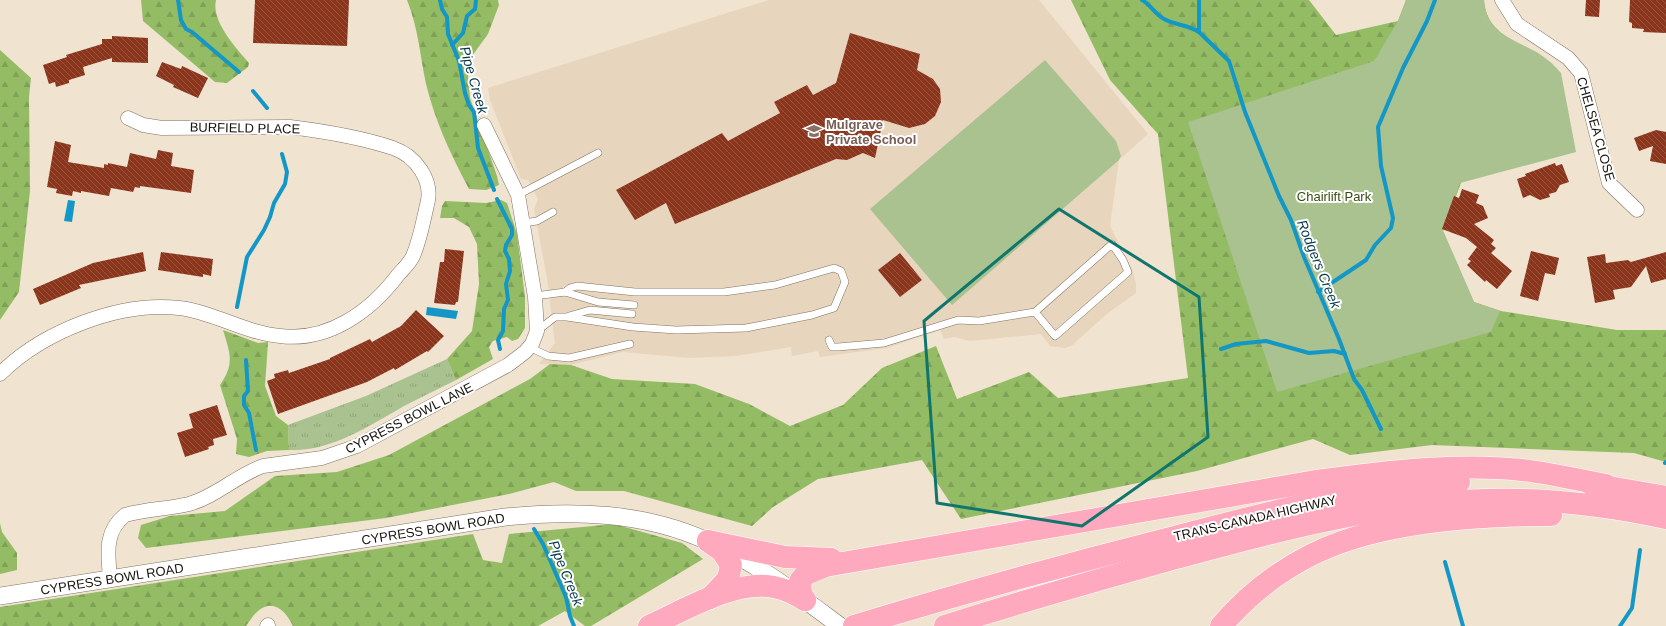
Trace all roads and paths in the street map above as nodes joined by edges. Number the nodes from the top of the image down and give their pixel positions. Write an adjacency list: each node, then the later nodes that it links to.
1 (1502, 0): 6 (street, CHELSEA CLOSE)
2 (128, 118): 19 (street, BURFIELD PLACE)
3 (484, 125): 5 (street, CYPRESS BOWL LANE)
4 (598, 153): 5 (lane)
5 (518, 195): 8 (street, CYPRESS BOWL LANE)
6 (1637, 210)
7 (553, 212): 8 (lane)
8 (523, 223): 10 (street, CYPRESS BOWL LANE)
9 (565, 292): 10 (lane); 11 (lane); 14 (lane)
10 (535, 296): 15 (street, CYPRESS BOWL LANE)
11 (634, 305)
12 (1035, 312): 12 (lane); 16 (lane)
13 (632, 314): 14 (lane)
14 (567, 317): 15 (lane)
15 (537, 331): 18 (street, CYPRESS BOWL LANE)
16 (829, 340)
17 (630, 344): 18 (lane)
18 (529, 347): 26 (street, CYPRESS BOWL LANE)
19 (0, 374)
20 (1606, 486): 21 (highway, TRANS-CANADA HIGHWAY); 25 (highway); 32 (highway, TRANS-CANADA HIGHWAY)
21 (1666, 497)
22 (1666, 518): 33 (highway, TRANS-CANADA HIGHWAY)
23 (1666, 528): 34 (highway)
24 (708, 541): 25 (highway); 26 (street, CYPRESS BOWL ROAD); 28 (street, CYPRESS BOWL ROAD); 29 (highway)
25 (868, 559): 28 (highway)
26 (110, 578): 27 (street, CYPRESS BOWL ROAD)
27 (0, 596)
28 (805, 600): 29 (highway); 31 (street, CYPRESS BOWL ROAD)
29 (706, 601): 30 (highway)
30 (649, 626)
31 (840, 626)
32 (854, 626)
33 (945, 626)
34 (1221, 626)

